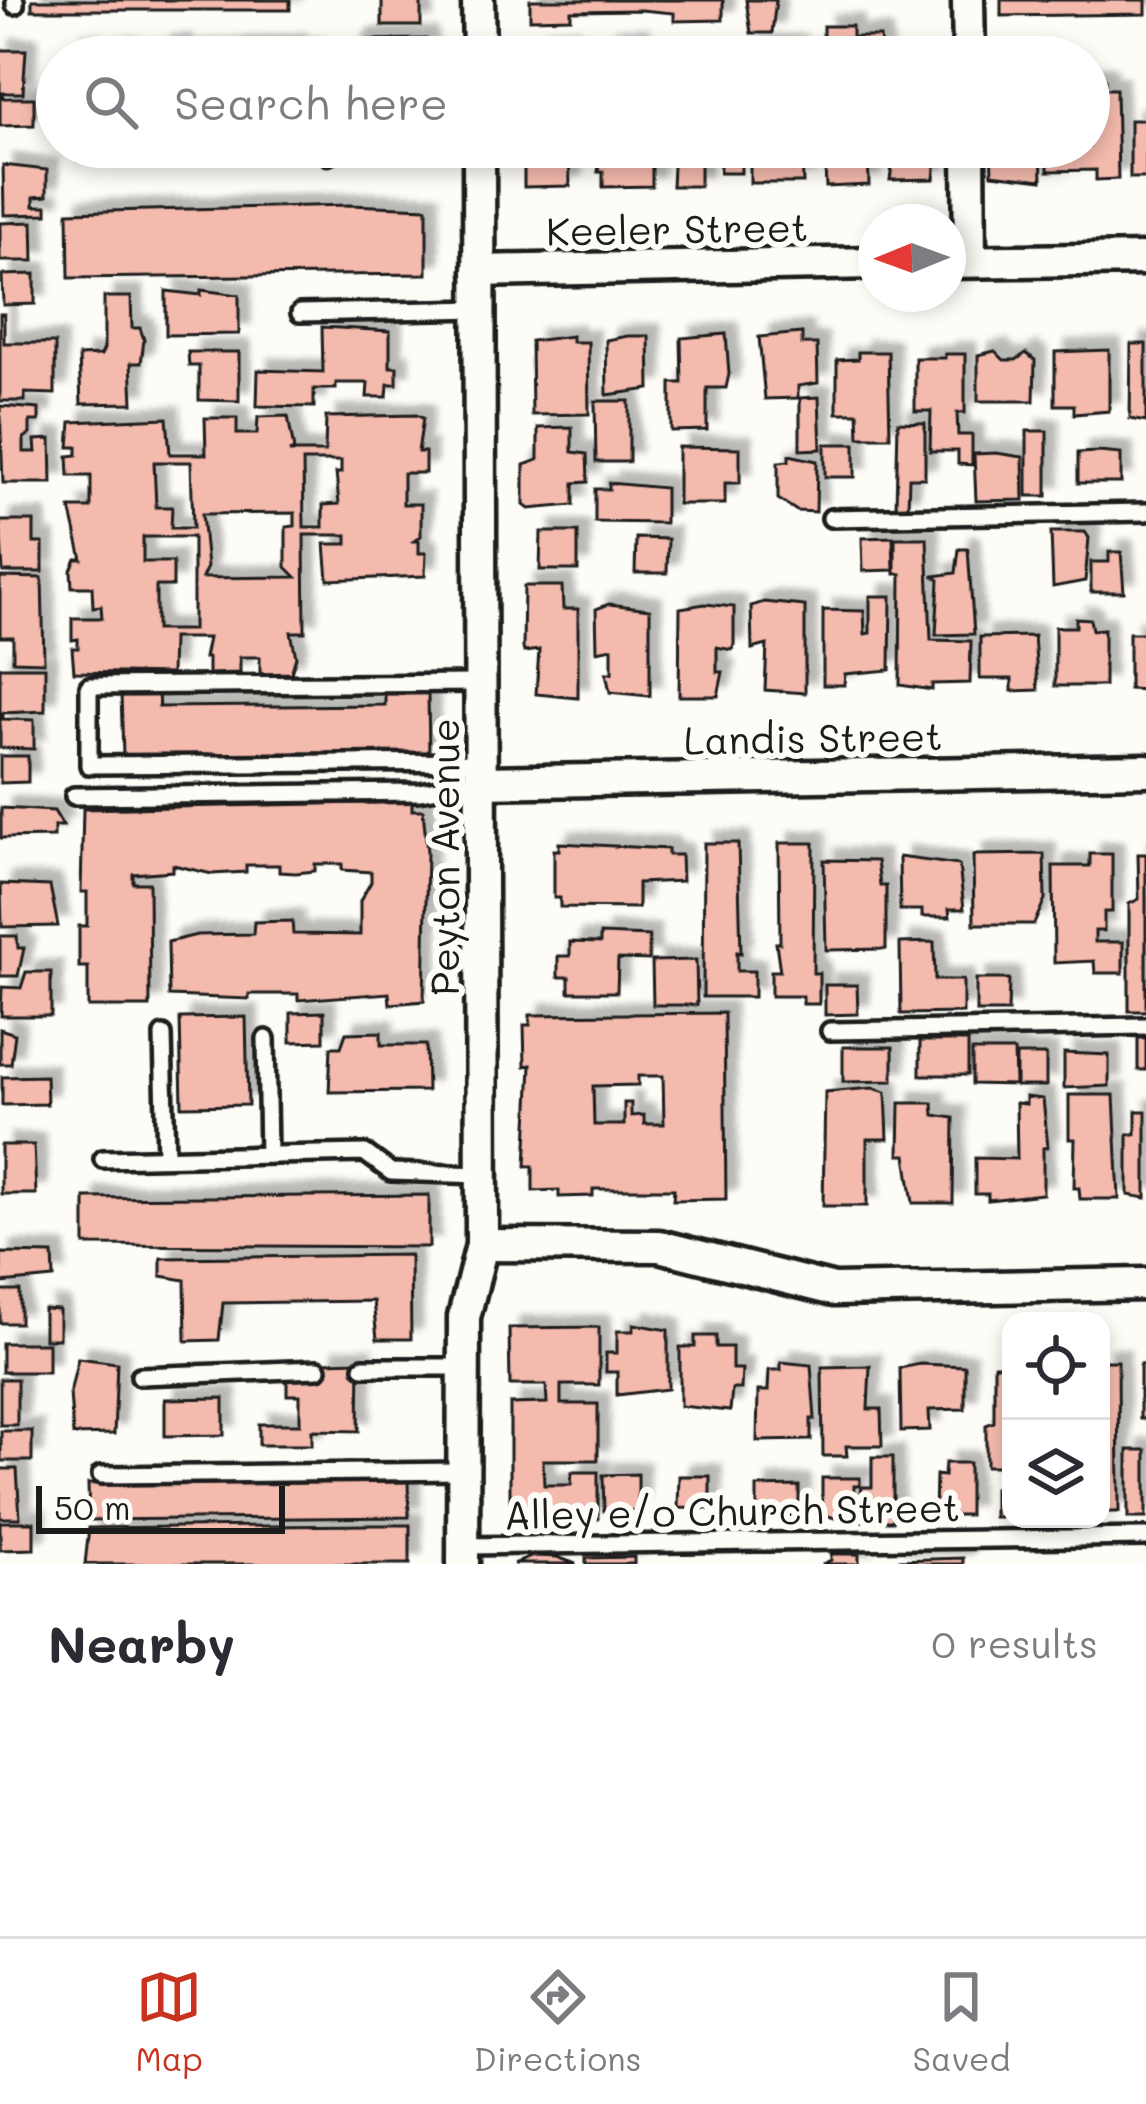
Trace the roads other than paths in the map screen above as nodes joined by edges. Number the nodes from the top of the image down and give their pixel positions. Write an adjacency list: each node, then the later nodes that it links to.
1 (478, 0): 3 (street)
2 (968, 0): 4 (street)
3 (478, 36)
4 (969, 36)
5 (479, 168): 11 (street, Peyton Avenue)
6 (967, 168): 7 (street)
7 (964, 204)
8 (1146, 259): 9 (street)
9 (966, 262)
10 (858, 263): 11 (street, Keeler Street)
11 (479, 271): 12 (street, Peyton Avenue)
12 (480, 309): 13 (lane); 16 (street, Peyton Avenue)
13 (300, 313)
14 (1146, 512): 15 (lane)
15 (831, 518)
16 (482, 683): 18 (street, Peyton Avenue); 18 (lane)
17 (1146, 770): 18 (street, Landis Street)
18 (482, 772): 19 (lane); 27 (street, Peyton Avenue)
19 (74, 796)
20 (1146, 1026): 21 (lane)
21 (830, 1031)
22 (163, 1035): 25 (lane)
23 (266, 1039): 24 (lane)
24 (268, 1155): 25 (lane); 27 (lane)
25 (166, 1157): 26 (lane)
26 (103, 1159)
27 (482, 1175): 28 (street, Peyton Avenue)
28 (482, 1245): 29 (street); 30 (street, Peyton Avenue)
29 (1146, 1284)
30 (464, 1366): 31 (lane); 34 (street, Peyton Avenue)
31 (363, 1367)
32 (319, 1369): 33 (lane)
33 (140, 1376)
34 (463, 1471): 35 (lane); 37 (street, Peyton Avenue)
35 (100, 1474)
36 (1146, 1537): 37 (lane, Alley e/o Church Street)
37 (463, 1555)

